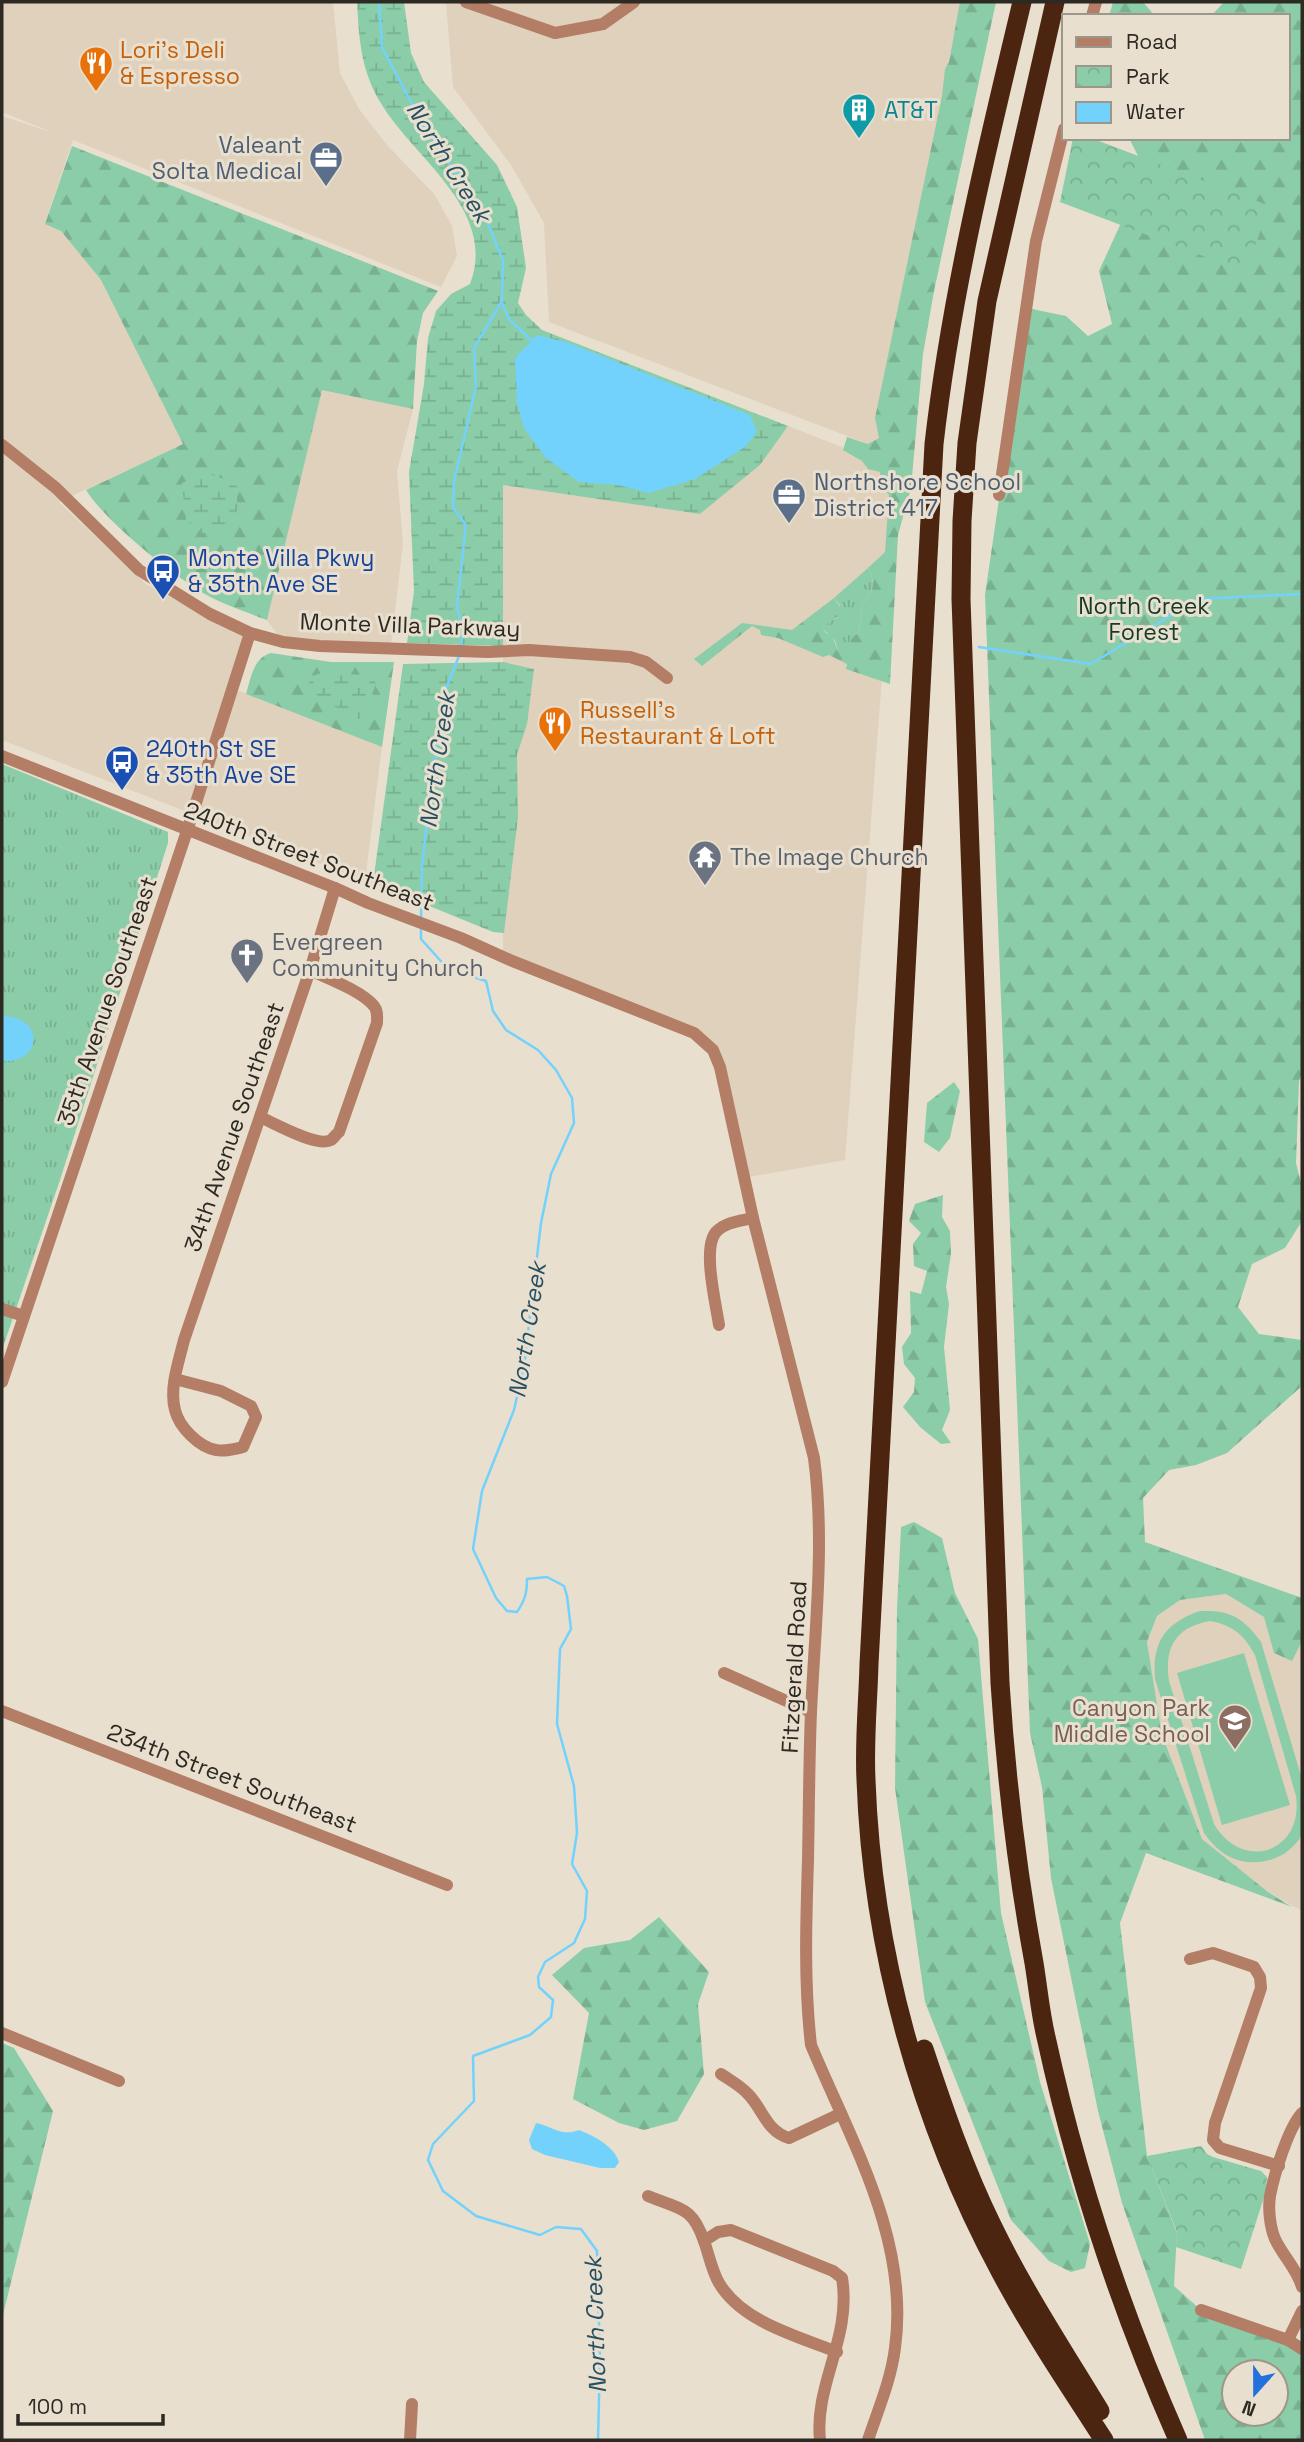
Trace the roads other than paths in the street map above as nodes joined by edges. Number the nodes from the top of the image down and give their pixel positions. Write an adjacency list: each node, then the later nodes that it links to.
1 (466, 2): 2 (street)
2 (634, 2)
3 (1012, 2): 9 (highway)
4 (1022, 2): 9 (highway)
5 (1032, 2): 16 (highway)
6 (1048, 2): 33 (highway)
7 (1055, 2): 33 (highway)
8 (1062, 137): 11 (street)
9 (977, 200): 16 (highway)
10 (2, 445): 12 (street, Monte Villa Parkway)
11 (999, 495)
12 (250, 634): 13 (street, Monte Villa Parkway); 15 (street, 35th Avenue Southeast)
13 (667, 678)
14 (2, 756): 15 (street, 240th Street Southeast)
15 (187, 831): 17 (street, 240th Street Southeast); 23 (street, 35th Avenue Southeast)
16 (919, 858): 27 (highway)
17 (335, 888): 18 (street, 34th Avenue Southeast); 19 (street, 240th Street Southeast)
18 (310, 970): 20 (street, 34th Avenue Southeast); 20 (street)
19 (713, 1050): 21 (street, Fitzgerald Road)
20 (260, 1117): 25 (street, 34th Avenue Southeast)
21 (752, 1218): 24 (street); 30 (street, Fitzgerald Road)
22 (2, 1309): 23 (street)
23 (24, 1316): 26 (street, 35th Avenue Southeast)
24 (719, 1325)
25 (175, 1379): 25 (street, 34th Avenue Southeast)
26 (2, 1382)
27 (874, 1671): 52 (highway); 53 (highway)
28 (724, 1673): 30 (street)
29 (2, 1711): 31 (street, 234th Street Southeast)
30 (811, 1712): 38 (street, Fitzgerald Road)
31 (447, 1885)
32 (1189, 1959): 39 (street)
33 (1034, 1965): 54 (highway)
34 (2, 2033): 36 (street)
35 (721, 2074): 38 (street)
36 (118, 2081)
37 (1302, 2113): 39 (street)
38 (840, 2114): 51 (street, Fitzgerald Road)
39 (1279, 2166): 42 (street)
40 (649, 2196): 41 (street)
41 (704, 2241): 47 (street); 47 (street)
42 (1302, 2287)
43 (1201, 2310): 45 (street)
44 (1302, 2311): 45 (street)
45 (1288, 2340): 46 (street)
46 (1302, 2349)
47 (837, 2352): 50 (street)
48 (412, 2404): 49 (street)
49 (410, 2440)
50 (820, 2440)
51 (868, 2440)
52 (1104, 2440)
53 (1117, 2440)
54 (1178, 2440)

